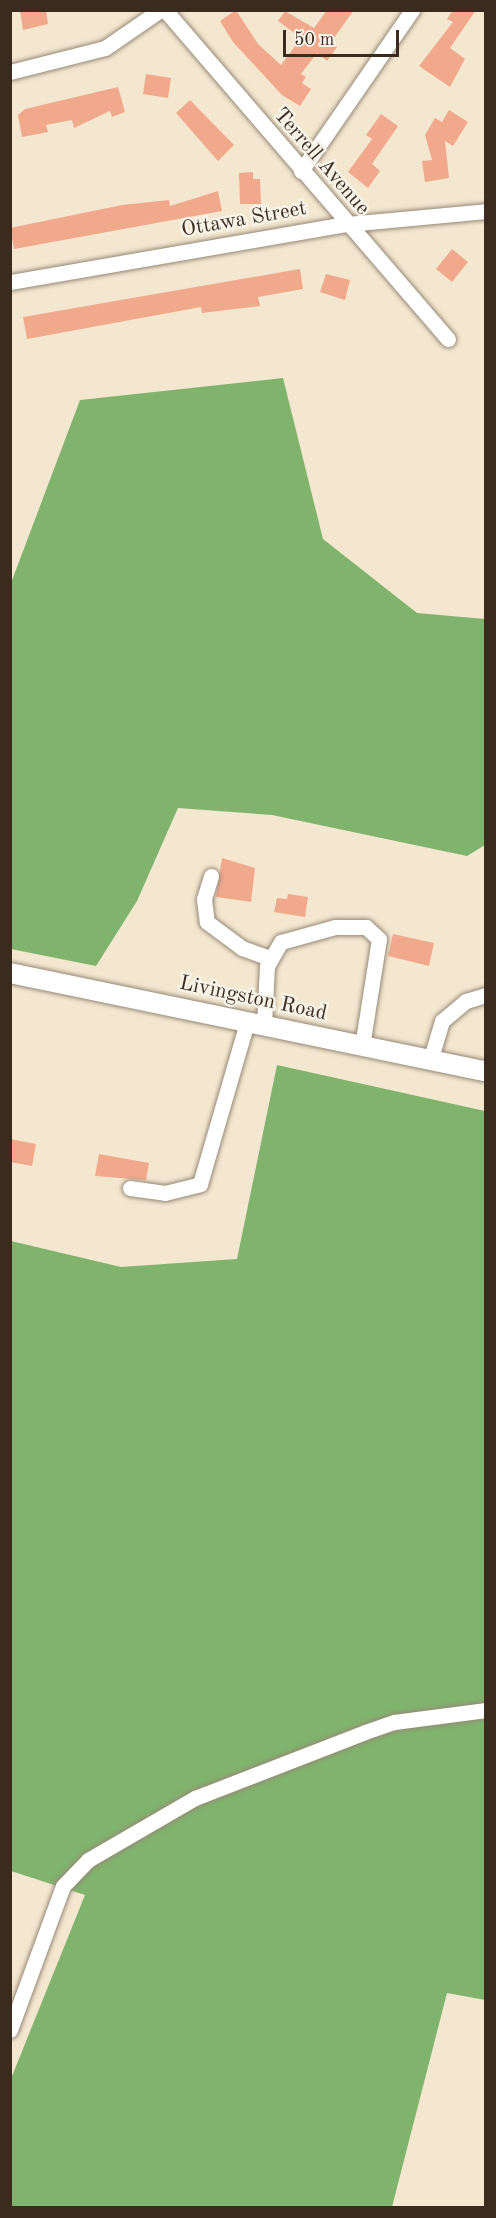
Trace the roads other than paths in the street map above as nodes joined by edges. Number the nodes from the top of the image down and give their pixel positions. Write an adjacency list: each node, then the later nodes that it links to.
1 (160, 10): 4 (street)
2 (165, 10): 5 (street, Terrell Avenue)
3 (412, 10): 5 (street)
4 (10, 72)
5 (301, 171): 7 (street, Terrell Avenue)
6 (486, 211): 7 (street, Ottawa Street)
7 (347, 224): 8 (street, Ottawa Street); 9 (street, Terrell Avenue)
8 (10, 282)
9 (448, 339)
10 (211, 876): 11 (street)
11 (269, 958): 14 (street); 15 (street)
12 (10, 974): 14 (main road, Livingston Road)
13 (486, 995): 16 (street)
14 (256, 1024): 15 (main road, Livingston Road); 18 (street)
15 (362, 1046): 16 (main road, Livingston Road)
16 (430, 1061): 17 (main road, Livingston Road)
17 (486, 1072)
18 (130, 1188)
19 (486, 1710): 20 (street)
20 (10, 2030)

